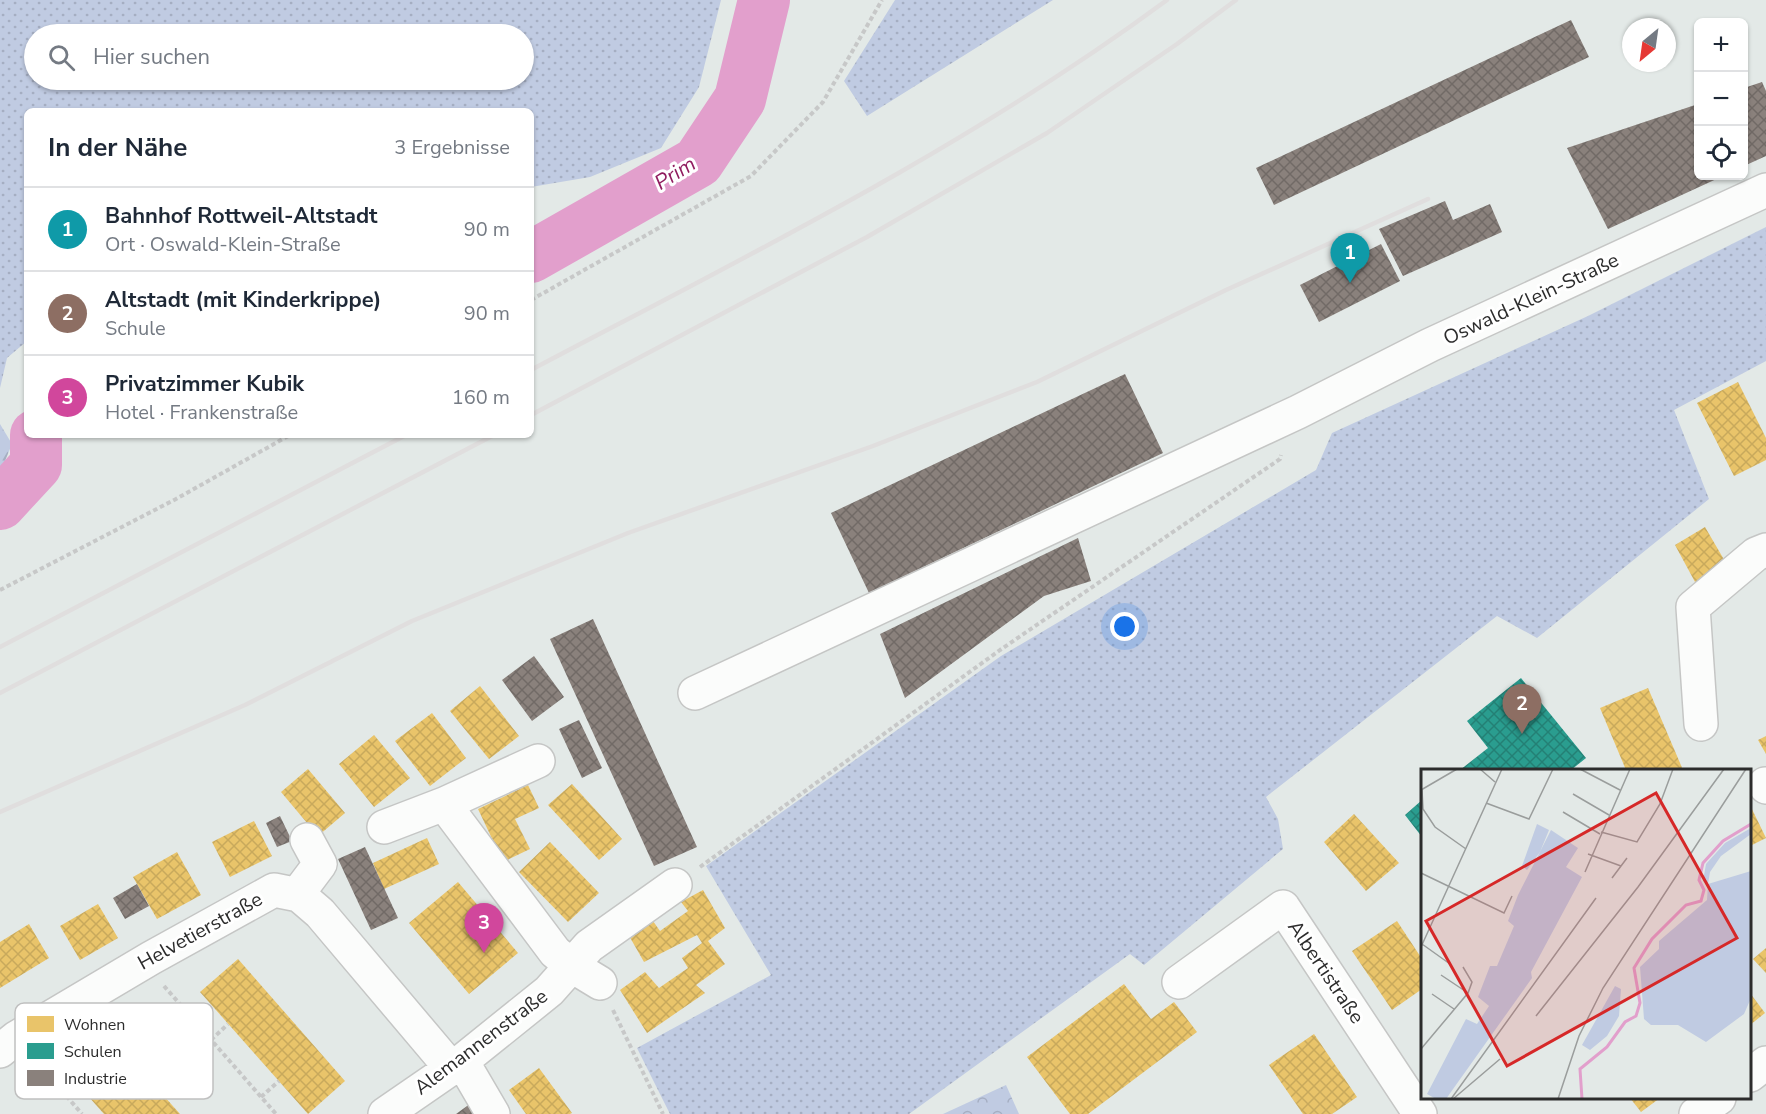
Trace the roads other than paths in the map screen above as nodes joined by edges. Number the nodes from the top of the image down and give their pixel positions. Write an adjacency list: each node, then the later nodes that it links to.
1 (1766, 190): 3 (street, Oswald-Klein-Straße)
2 (1763, 559): 4 (street)
3 (695, 693)
4 (1701, 724)
5 (538, 761): 6 (street)
6 (444, 804): 7 (street); 11 (street)
7 (384, 827)
8 (307, 840): 10 (street)
9 (675, 885): 11 (street, Alemannenstraße)
10 (302, 888)
11 (572, 966): 13 (street); 16 (street, Alemannenstraße)
12 (1179, 982): 21 (street, Albertistraße)
13 (600, 983)
14 (77, 1003): 16 (street, Helvetierstraße)
15 (1766, 1063): 17 (street)
16 (456, 1064): 19 (street, Alemannenstraße); 20 (street, Helvetierstraße)
17 (1751, 1074)
18 (1718, 1099): 22 (street)
19 (385, 1114)
20 (494, 1114)
21 (1420, 1114)
22 (1696, 1114)

